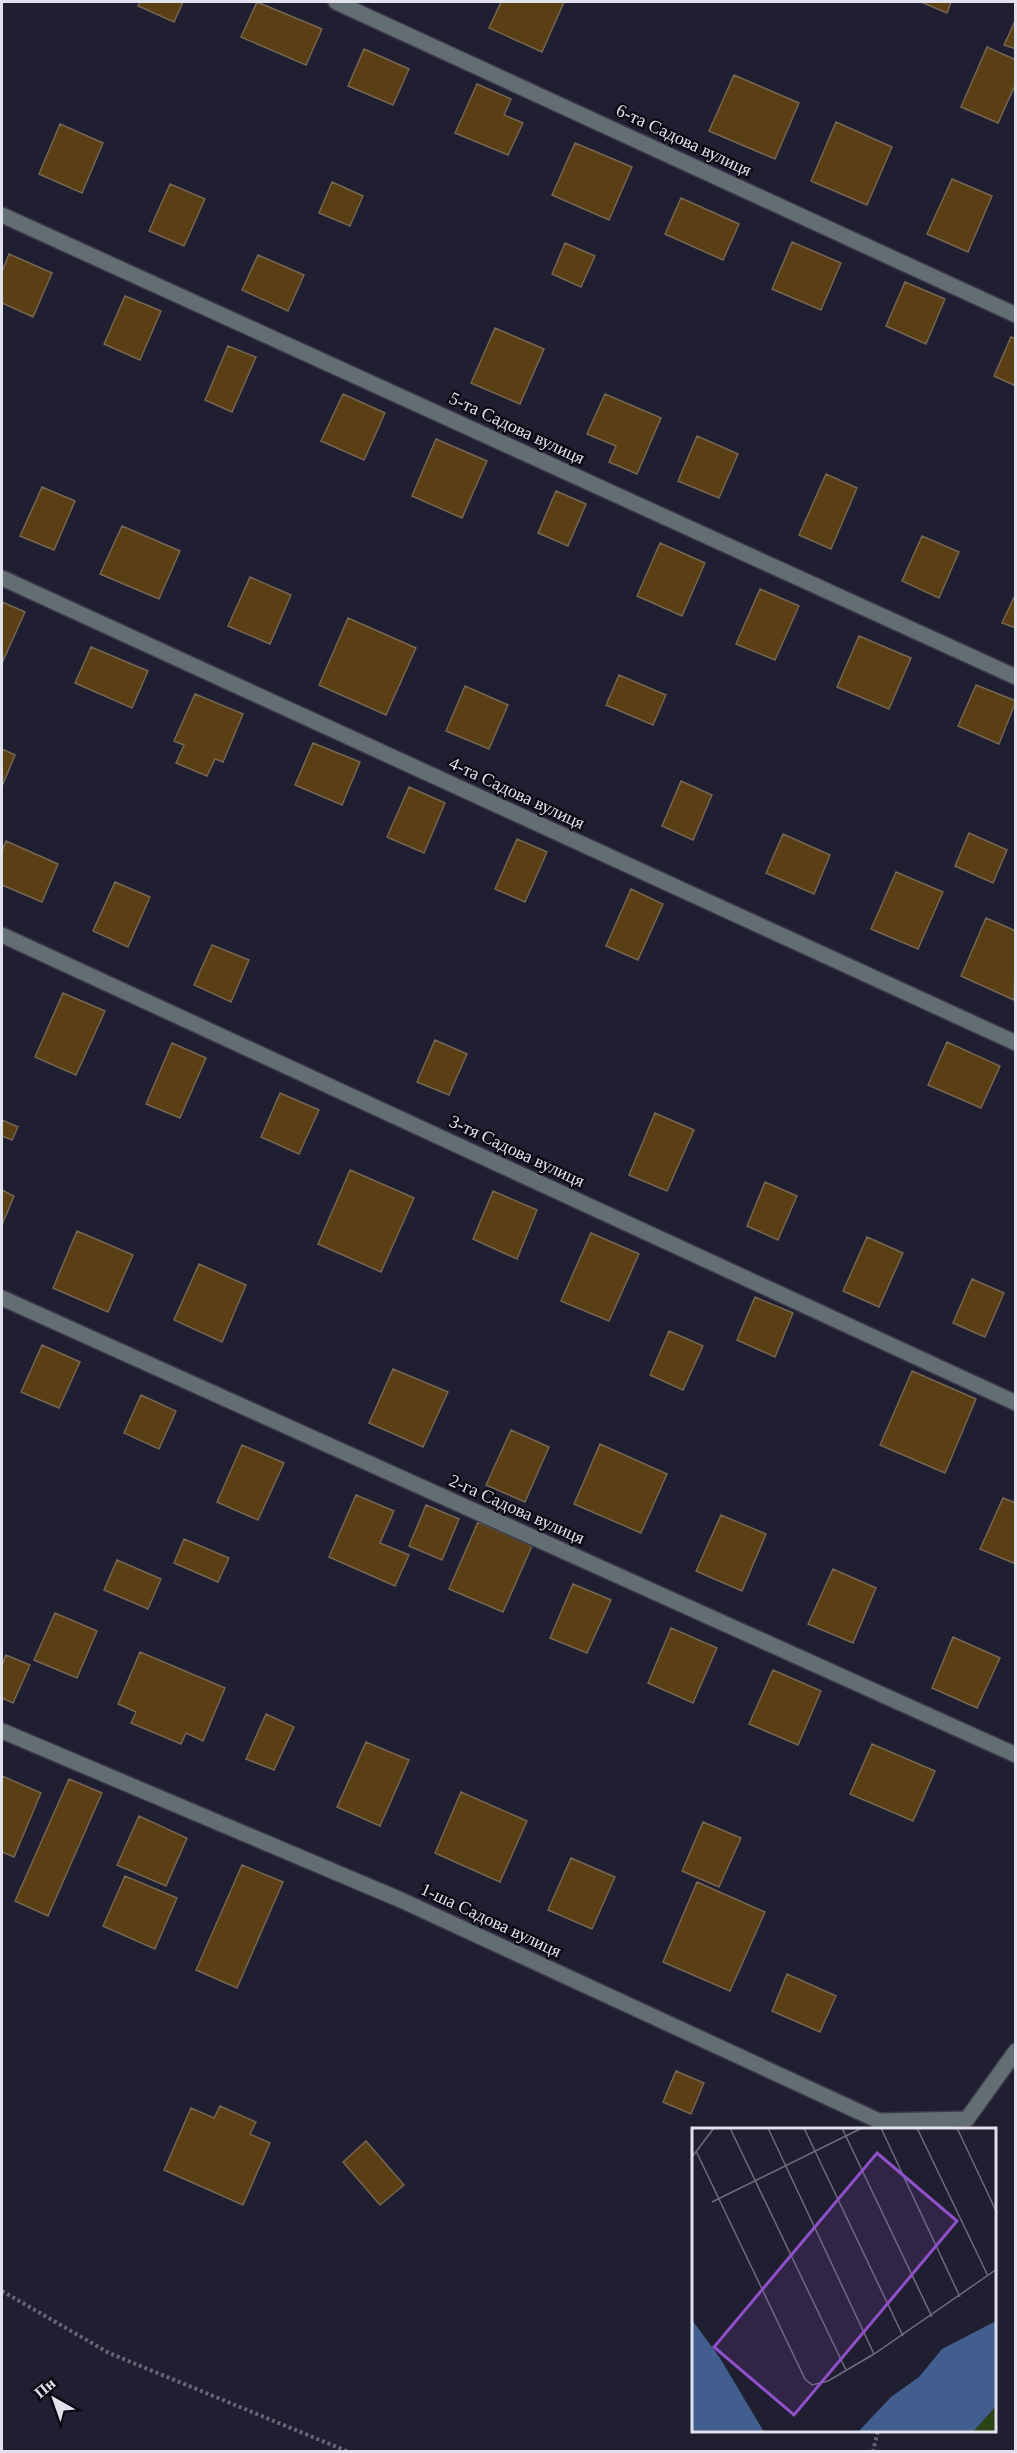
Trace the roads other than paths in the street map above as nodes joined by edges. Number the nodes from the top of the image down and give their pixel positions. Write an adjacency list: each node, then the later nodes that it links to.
1 (336, 2): 3 (street, 6-та Садова вулиця)
2 (2, 215): 5 (street, 5-та Садова вулиця)
3 (1016, 315)
4 (2, 578): 7 (street, 4-та Садова вулиця)
5 (1016, 677)
6 (2, 935): 9 (street, 3-тя Садова вулиця)
7 (1016, 1043)
8 (2, 1298): 11 (street, 2-га Садова вулиця)
9 (1016, 1403)
10 (2, 1731): 12 (street, 1-ша Садова вулиця)
11 (1016, 1755)
12 (1016, 2051)

